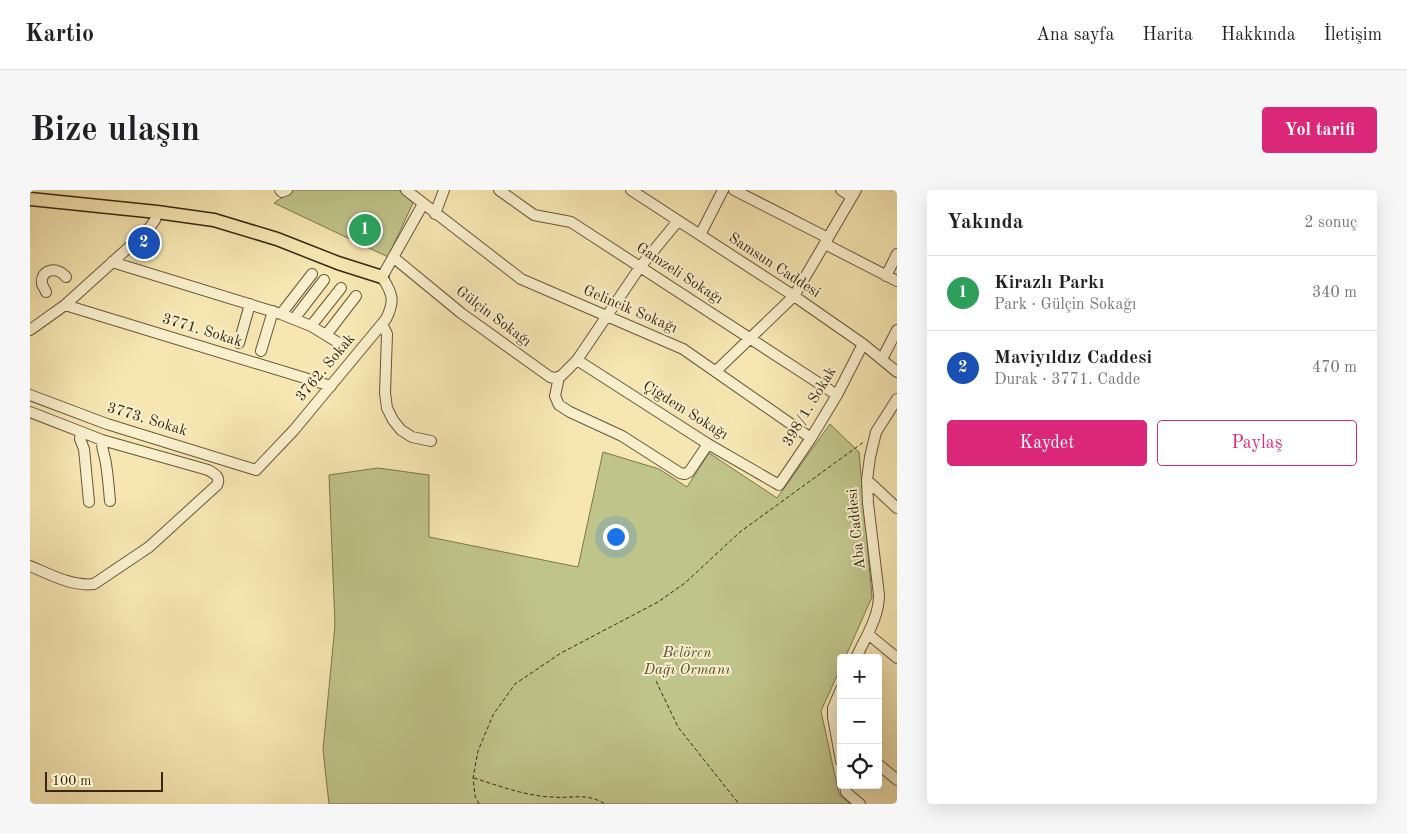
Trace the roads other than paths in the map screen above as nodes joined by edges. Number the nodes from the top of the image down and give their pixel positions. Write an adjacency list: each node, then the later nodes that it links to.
1 (280, 190): 2 (street)
2 (287, 190)
3 (406, 190): 12 (street, Gelincik Sokağı)
4 (444, 190): 14 (street)
5 (499, 190): 21 (street, Gamzeli Sokağı)
6 (631, 190): 15 (street, Samsun Caddesi)
7 (722, 190): 16 (street)
8 (734, 190): 17 (street)
9 (841, 190): 10 (street)
10 (854, 194): 17 (street)
11 (30, 198): 13 (main road)
12 (423, 204): 14 (street, Gelincik Sokağı); 19 (street)
13 (157, 212): 20 (street); 25 (main road)
14 (435, 214): 35 (street, Gelincik Sokağı)
15 (678, 221): 16 (street, Samsun Caddesi); 21 (street)
16 (700, 235): 31 (street, Samsun Caddesi)
17 (827, 241): 23 (street); 31 (street)
18 (897, 254): 23 (street)
19 (393, 257): 25 (street); 51 (street, Gülçin Sokağı)
20 (112, 262): 32 (street); 33 (street)
21 (640, 267): 35 (street); 42 (street, Gamzeli Sokağı)
22 (312, 274): 34 (street)
23 (886, 276): 27 (street)
24 (66, 277): 29 (street)
25 (382, 277): 37 (street, 3762. Sokak)
26 (324, 280): 36 (street)
27 (897, 281)
28 (341, 288): 38 (street)
29 (46, 292)
30 (356, 296): 41 (street)
31 (794, 296): 42 (street); 44 (street, Samsun Caddesi)
32 (250, 304): 34 (street); 43 (street)
33 (65, 305): 39 (street); 52 (street, 3771. Sokak)
34 (277, 312): 36 (street); 46 (street)
35 (607, 317): 48 (street); 49 (street, Gelincik Sokağı)
36 (294, 319): 38 (street)
37 (382, 324): 52 (street, 3762. Sokak); 60 (street)
38 (311, 326): 41 (street)
39 (30, 330)
40 (897, 330): 47 (street)
41 (326, 335): 45 (street)
42 (750, 338): 49 (street); 53 (street, Gamzeli Sokağı)
43 (239, 343)
44 (863, 344): 47 (street, Samsun Caddesi); 53 (street, 398/1. Sokak)
45 (342, 345)
46 (261, 351)
47 (882, 359): 50 (street, Samsun Caddesi)
48 (577, 360): 51 (street); 61 (street, Çiğdem Sokağı)
49 (716, 371): 58 (street, Gelincik Sokağı)
50 (897, 372)
51 (559, 377): 61 (street)
52 (331, 386): 62 (street, 3762. Sokak)
53 (838, 395): 58 (street, 398/1. Sokak)
54 (30, 396): 62 (street, 3773. Sokak)
55 (897, 398): 63 (street, Aba Caddesi)
56 (30, 412): 57 (street)
57 (81, 432): 59 (street); 65 (street)
58 (811, 438): 64 (street, 398/1. Sokak)
59 (102, 440): 66 (street); 68 (street)
60 (431, 441)
61 (708, 444): 64 (street, Çiğdem Sokağı)
62 (256, 470)
63 (867, 480): 67 (street); 69 (street, Aba Caddesi)
64 (779, 485)
65 (89, 502)
66 (110, 502)
67 (897, 508)
68 (30, 566)
69 (868, 634): 70 (street, Aba Caddesi); 71 (street)
70 (858, 654)
71 (897, 658)
72 (837, 698): 73 (street)
73 (837, 725)
74 (882, 767): 75 (street)
75 (897, 780)
76 (846, 789): 77 (street)
77 (860, 804)

